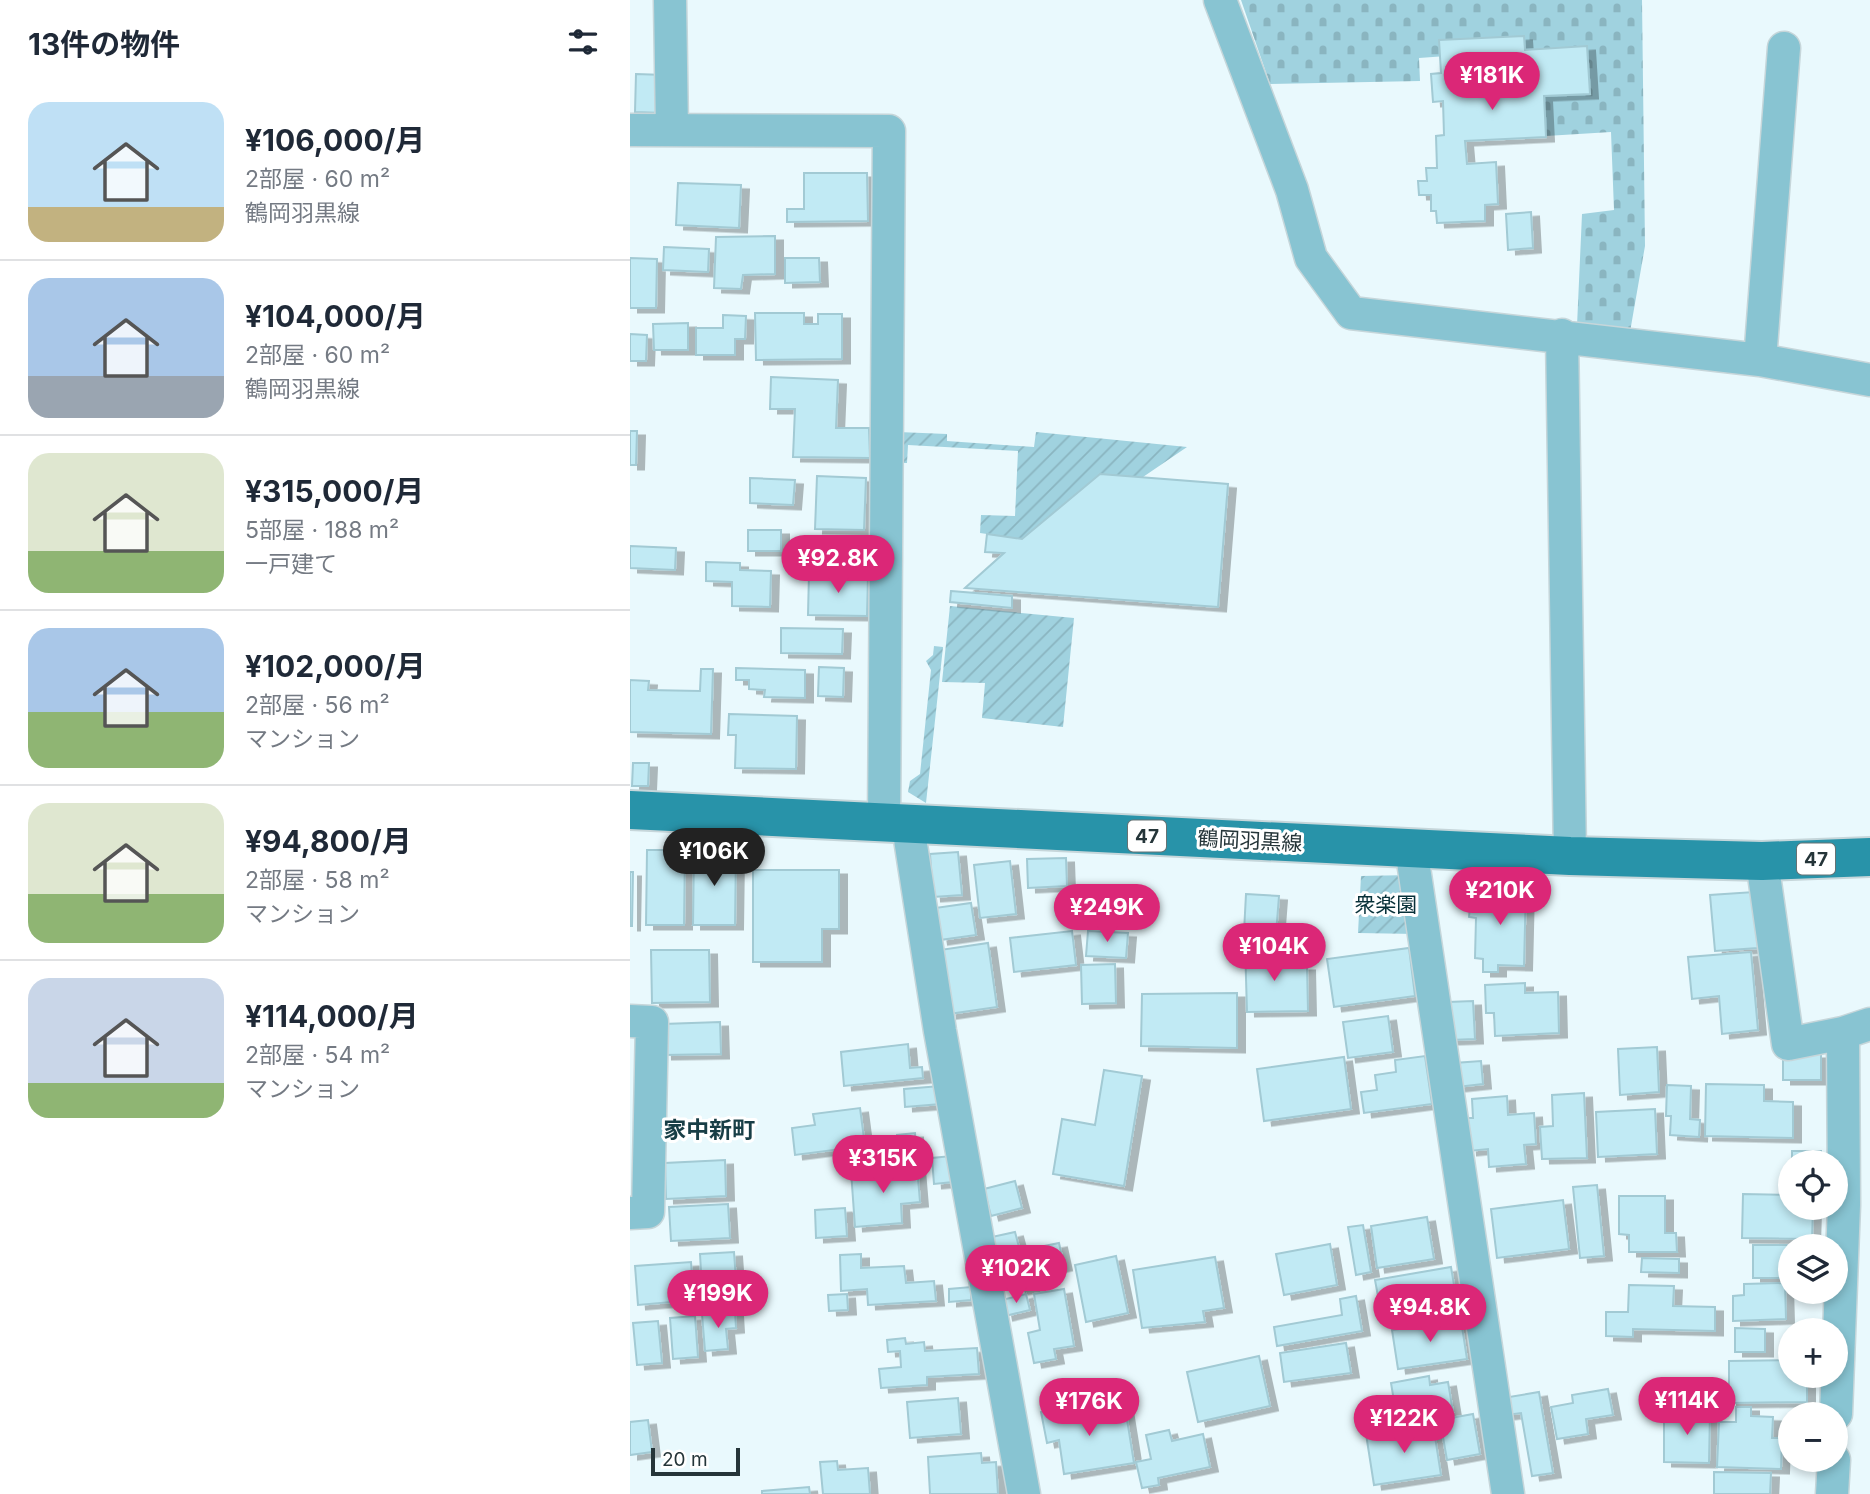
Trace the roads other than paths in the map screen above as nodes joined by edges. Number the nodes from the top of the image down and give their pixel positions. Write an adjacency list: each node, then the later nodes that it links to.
1 (670, 0): 5 (street)
2 (1220, 0): 6 (street)
3 (1784, 48): 7 (street)
4 (630, 130): 5 (street)
5 (672, 130): 10 (street)
6 (1562, 335): 7 (street); 12 (street)
7 (1760, 360): 8 (street)
8 (1870, 380)
9 (630, 810): 10 (main road, 鶴岡羽黒線 / 47)
10 (896, 825): 11 (main road, 鶴岡羽黒線 / 47); 21 (street)
11 (1411, 848): 12 (main road, 鶴岡羽黒線 / 47); 22 (street)
12 (1570, 856): 14 (main road, 鶴岡羽黒線 / 47)
13 (1870, 857): 14 (main road, 鶴岡羽黒線 / 47)
14 (1762, 862): 16 (street)
15 (630, 1021): 17 (street)
16 (1856, 1029): 19 (street)
17 (640, 1118): 18 (street)
18 (630, 1213)
19 (1836, 1402)
20 (1833, 1472): 23 (street)
21 (1024, 1494)
22 (1508, 1494)
23 (1832, 1494)

